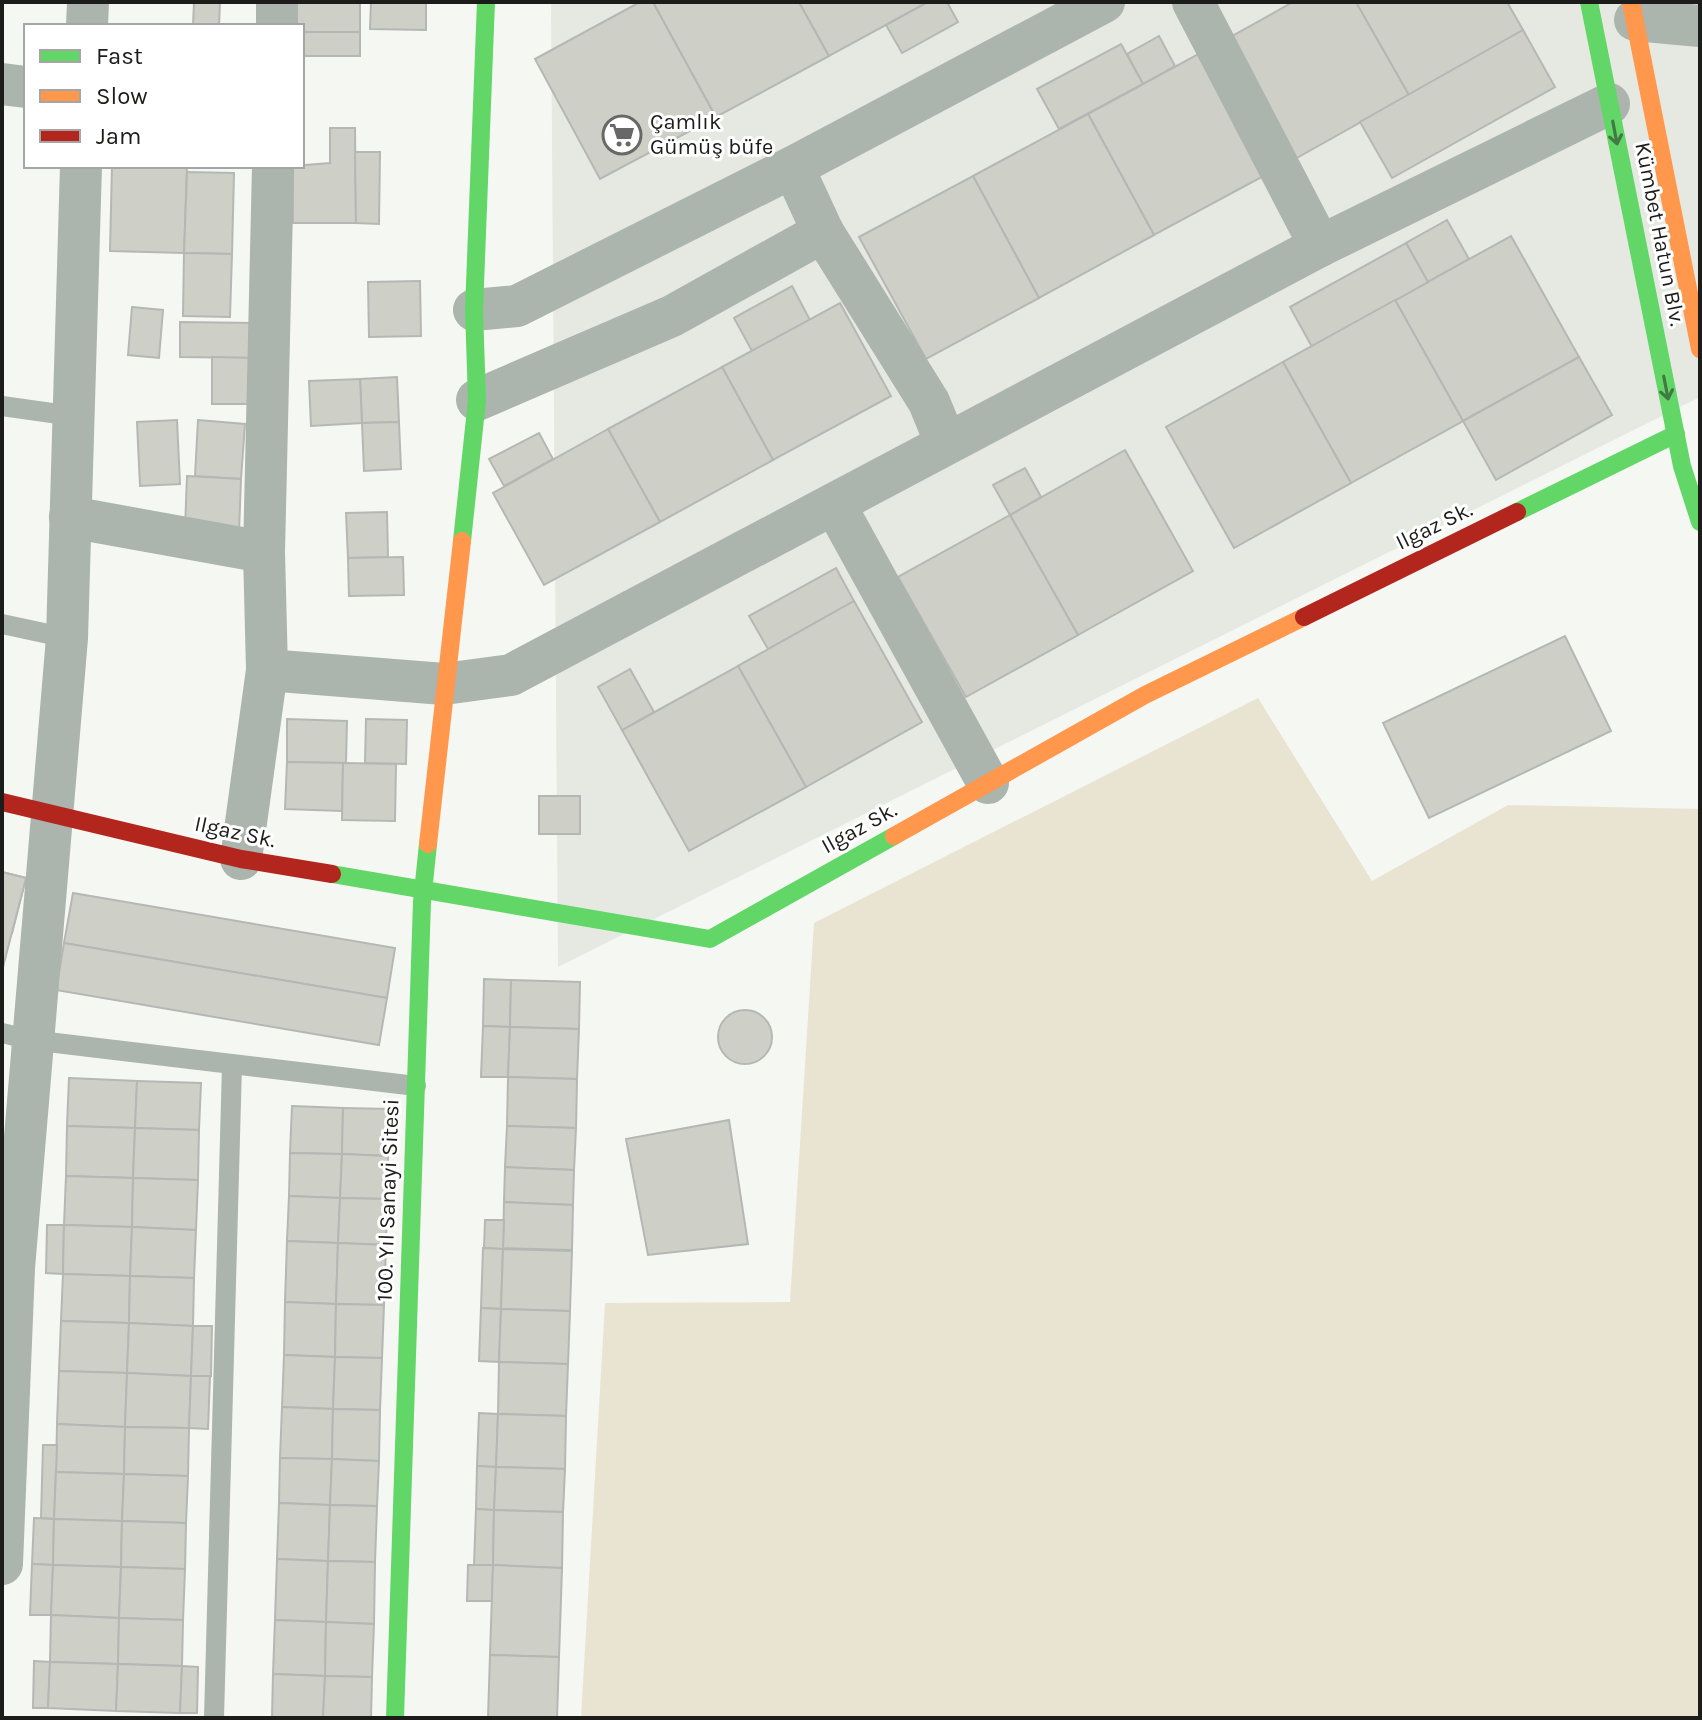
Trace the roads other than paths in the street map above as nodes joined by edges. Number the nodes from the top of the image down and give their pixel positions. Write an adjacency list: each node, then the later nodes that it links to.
1 (88, 2): 8 (street)
2 (277, 2): 9 (street)
3 (486, 2): 19 (street, 100. Yıl Sanayi Sitesi)
4 (1104, 2): 14 (street)
5 (1193, 2): 18 (street)
6 (1589, 2): 13 (street, Kümbet Hatun Blv.)
7 (1633, 11): 10 (street); 20 (street, Kümbet Hatun Blv.)
8 (87, 24)
9 (277, 24)
10 (1700, 26)
11 (2, 84): 12 (street)
12 (24, 87)
13 (1609, 104): 18 (street); 24 (street, Kümbet Hatun Blv., one-way to 24)
14 (793, 167): 17 (street); 19 (street)
15 (81, 168): 23 (street)
16 (273, 168): 29 (street)
17 (823, 232): 21 (street); 25 (street)
18 (1320, 246): 25 (street)
19 (474, 310): 21 (street, 100. Yıl Sanayi Sitesi)
20 (1700, 349)
21 (477, 400): 33 (street, 100. Yıl Sanayi Sitesi)
22 (2, 406): 23 (lane)
23 (73, 416): 27 (street)
24 (1676, 434): 28 (street, Kümbet Hatun Blv.); 34 (street, Ilgaz Sk.)
25 (945, 441): 26 (street)
26 (835, 505): 33 (street); 34 (street)
27 (70, 517): 29 (street); 31 (street)
28 (1700, 522)
29 (264, 552): 32 (street)
30 (2, 624): 31 (lane)
31 (67, 638): 36 (street)
32 (267, 670): 33 (street); 37 (street)
33 (444, 684): 38 (street, 100. Yıl Sanayi Sitesi)
34 (988, 783): 38 (street, Ilgaz Sk.)
35 (2, 802): 36 (street, Ilgaz Sk.)
36 (51, 814): 37 (street, Ilgaz Sk.); 39 (street)
37 (241, 859): 38 (street, Ilgaz Sk.)
38 (423, 890): 41 (street, 100. Yıl Sanayi Sitesi)
39 (17, 1037): 40 (lane); 42 (street)
40 (232, 1065): 41 (lane); 43 (lane)
41 (416, 1086): 44 (street, 100. Yıl Sanayi Sitesi)
42 (2, 1564)
43 (214, 1718)
44 (395, 1718)

